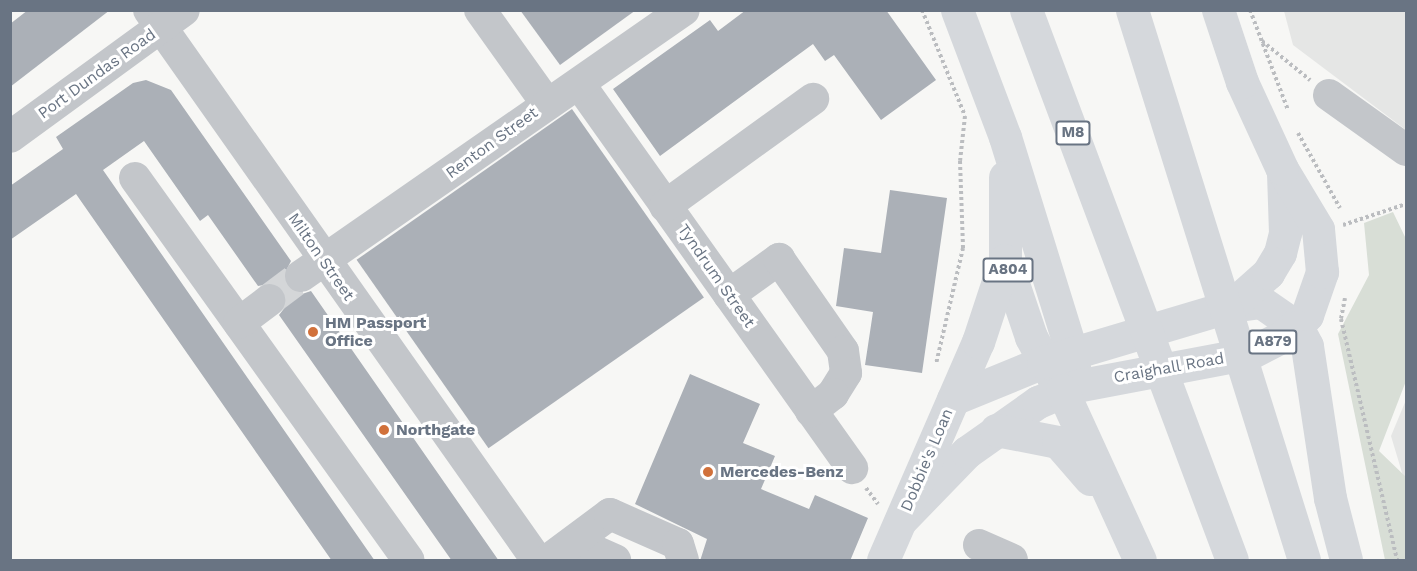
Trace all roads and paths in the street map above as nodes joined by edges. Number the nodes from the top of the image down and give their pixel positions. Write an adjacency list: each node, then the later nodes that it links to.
1 (480, 10): 14 (street)
2 (684, 10): 11 (street, Renton Street)
3 (922, 10): 35 (path)
4 (957, 10): 18 (main road, Dobbie's Loan / A804)
5 (1026, 10): 53 (main road, M8)
6 (1132, 10): 54 (main road)
7 (1218, 10): 20 (main road, Craighall Road / A879)
8 (1250, 10): 10 (path)
9 (164, 16): 17 (street, Port Dundas Road); 27 (street, Milton Street)
10 (1261, 40): 12 (path); 15 (path)
11 (580, 85): 14 (street, Renton Street); 23 (street, Tyndrum Street)
12 (1329, 95): 19 (street)
13 (813, 99): 23 (street)
14 (547, 104): 27 (street, Renton Street)
15 (1290, 116)
16 (1295, 127): 24 (path)
17 (10, 137)
18 (1005, 137): 26 (main road, Dobbie's Loan / A804); 34 (main road, Dobbie's Loan / A804)
19 (1407, 150)
20 (1282, 169): 31 (main road, Craighall Road / A879); 33 (main road, Craighall Road / A879)
21 (135, 178): 32 (street)
22 (1407, 204): 24 (path)
23 (665, 206): 29 (street, Tyndrum Street)
24 (1345, 225): 25 (path)
25 (1346, 236)
26 (1005, 260): 34 (main road, Dobbie's Loan / A804); 37 (main road, Dobbie's Loan / A804)
27 (313, 270): 46 (street, Milton Street)
28 (1346, 292): 56 (path)
29 (729, 295): 38 (street, Tyndrum Street); 38 (street)
30 (269, 300): 32 (street)
31 (1231, 306): 33 (main road); 34 (main road, Craighall Road / A879)
32 (239, 323): 45 (street)
33 (1302, 337): 36 (main road, Craighall Road / A879); 55 (main road)
34 (1057, 358): 36 (main road, Dobbie's Loan / A804); 37 (main road, Dobbie's Loan / A879)
35 (935, 368)
36 (1069, 388): 39 (main road, Dobbie's Loan / A804); 42 (main road)
37 (953, 399): 41 (main road, Dobbie's Loan / A804)
38 (811, 411): 40 (street, Tyndrum Street)
39 (996, 430): 41 (main road, Dobbie's Loan / A804); 42 (main road)
40 (852, 468): 41 (path)
41 (890, 513): 50 (main road, Dobbie's Loan / A804)
42 (1120, 519): 52 (main road)
43 (574, 542): 47 (street); 48 (street); 49 (street)
44 (979, 545): 51 (street)
45 (408, 561)
46 (537, 561)
47 (548, 561)
48 (615, 561)
49 (683, 561)
50 (883, 561)
51 (1012, 561)
52 (1140, 561)
53 (1232, 561)
54 (1304, 561)
55 (1346, 561)
56 (1397, 561)

